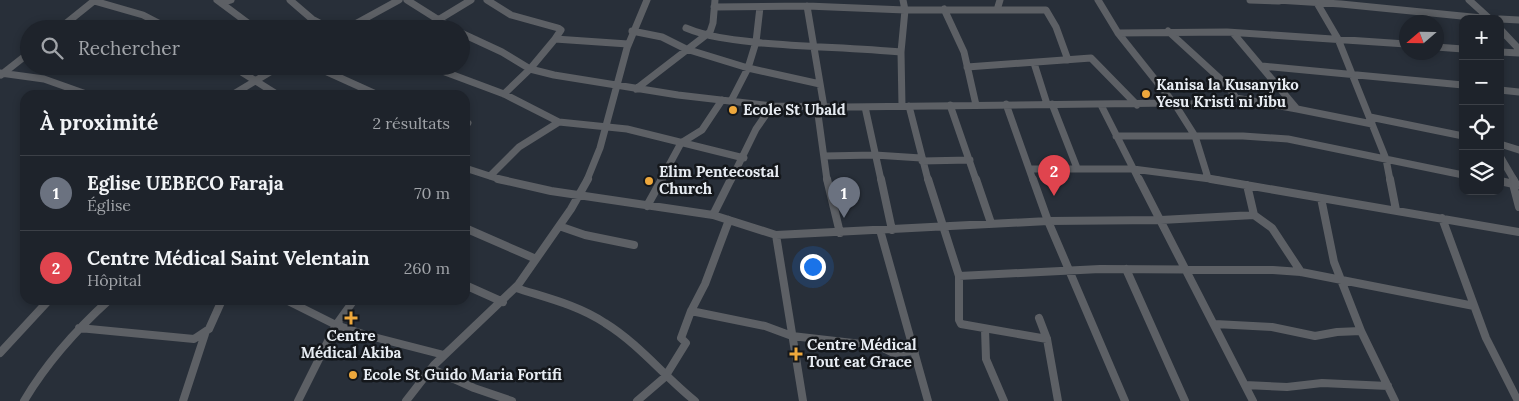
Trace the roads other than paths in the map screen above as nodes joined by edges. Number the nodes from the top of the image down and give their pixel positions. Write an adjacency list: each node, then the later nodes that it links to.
1 (95, 0): 27 (street); 28 (street)
2 (231, 0): 15 (street)
3 (290, 0): 30 (street)
4 (399, 0): 31 (street)
5 (407, 0): 32 (street)
6 (469, 0): 32 (street)
7 (487, 0): 42 (street)
8 (647, 0): 35 (street)
9 (904, 0): 21 (street)
10 (1000, 0): 23 (street)
11 (1098, 0): 37 (street)
12 (1250, 0): 14 (street)
13 (1469, 0): 24 (street)
14 (1278, 1): 17 (street)
15 (219, 2): 29 (street)
16 (715, 3): 20 (street); 41 (street)
17 (1317, 3): 25 (street); 43 (street)
18 (850, 4): 19 (street); 21 (street)
19 (806, 6): 20 (street); 48 (street)
20 (760, 7): 44 (street)
21 (905, 10): 22 (street); 52 (street)
22 (944, 10): 23 (street); 59 (street)
23 (997, 10): 56 (street)
24 (1486, 15)
25 (1459, 16)
26 (1504, 19): 33 (street)
27 (70, 20)
28 (153, 20)
29 (244, 20)
30 (314, 20)
31 (362, 20)
32 (438, 20)
33 (1519, 20)
34 (686, 28): 41 (street)
35 (632, 31): 46 (street); 49 (street)
36 (1168, 31): 37 (street); 38 (street); 80 (street)
37 (1118, 33): 85 (street)
38 (1234, 33): 43 (street); 58 (street)
39 (1504, 33): 51 (street)
40 (470, 36): 61 (street)
41 (706, 36): 44 (street); 49 (street)
42 (555, 39): 46 (street); 61 (street)
43 (1338, 39): 45 (street); 67 (street)
44 (756, 42): 48 (street); 60 (street)
45 (1399, 43)
46 (628, 44): 71 (street)
47 (1444, 47): 50 (street)
48 (814, 48): 52 (street); 69 (street)
49 (686, 49): 60 (street); 72 (street)
50 (1459, 49)
51 (1519, 49)
52 (901, 52): 91 (street)
53 (1504, 52): 54 (street)
54 (1519, 53)
55 (20, 60): 62 (street)
56 (1068, 60): 57 (street); 89 (street)
57 (1034, 63): 59 (street); 84 (street)
58 (1262, 66): 67 (street); 94 (street)
59 (966, 67): 87 (street)
60 (748, 68): 69 (street); 82 (street)
61 (530, 69): 71 (street); 79 (street)
62 (1, 74): 73 (street)
63 (246, 75): 68 (street)
64 (266, 75): 68 (street)
65 (332, 75): 76 (street)
66 (453, 75): 79 (street)
67 (1352, 75): 70 (street); 95 (street)
68 (256, 82): 74 (street); 75 (street)
69 (820, 84): 92 (street)
70 (1459, 85)
71 (615, 86): 72 (street); 97 (street)
72 (636, 89): 81 (street)
73 (74, 90)
74 (241, 90)
75 (270, 90)
76 (363, 90)
77 (1504, 90): 78 (street)
78 (1519, 92)
79 (504, 94): 96 (street)
80 (1236, 98): 85 (street); 94 (street)
81 (722, 100): 82 (street); 101 (street)
82 (731, 102): 90 (street)
83 (1006, 104): 84 (street); 87 (street); 112 (street)
84 (1050, 104): 88 (street); 111 (street)
85 (1175, 104): 89 (street); 100 (street)
86 (950, 105): 87 (street); 91 (street); 109 (street)
87 (976, 105)
88 (1101, 105): 89 (street); 99 (street)
89 (1137, 105)
90 (772, 106): 92 (street); 106 (street)
91 (905, 106): 93 (street); 108 (street)
92 (820, 107): 93 (street); 105 (street)
93 (865, 107): 104 (street)
94 (1297, 110): 95 (street)
95 (1371, 121): 98 (street); 107 (street)
96 (559, 122): 97 (street); 116 (street)
97 (607, 128): 101 (street); 120 (street)
98 (1459, 135)
99 (1116, 136): 100 (street); 113 (street)
100 (1195, 136): 107 (street); 117 (street)
101 (681, 143): 106 (street); 122 (street)
102 (1504, 145): 103 (street)
103 (1519, 150)
104 (876, 154): 105 (street); 108 (street); 136 (street)
105 (824, 156): 137 (street)
106 (744, 158): 125 (street)
107 (1386, 159): 115 (street); 124 (street)
108 (922, 160): 109 (street); 133 (street)
109 (970, 160): 131 (street)
110 (1504, 163): 118 (street)
111 (1077, 168): 112 (street); 113 (street)
112 (1031, 169): 129 (street)
113 (1133, 169): 117 (street); 130 (street)
114 (470, 170): 116 (street)
115 (1459, 174)
116 (490, 176): 120 (street)
117 (1208, 178): 119 (street)
118 (1516, 184): 123 (street)
119 (1247, 185): 121 (street); 126 (street)
120 (579, 196): 122 (street); 132 (street)
121 (1321, 198): 124 (street); 147 (street)
122 (647, 206): 125 (street)
123 (1519, 207)
124 (1396, 210): 127 (street)
125 (713, 215): 128 (street)
126 (1254, 215): 130 (street); 145 (street)
127 (1442, 218): 138 (street); 156 (street)
128 (729, 220): 139 (street); 157 (street)
129 (1048, 220): 130 (street); 131 (street); 144 (street)
130 (1161, 220): 142 (street)
131 (991, 224): 133 (street)
132 (558, 226): 140 (street); 141 (street)
133 (942, 227): 136 (street); 146 (street)
134 (470, 230): 141 (street)
135 (880, 230): 136 (street); 137 (street); 167 (street)
136 (892, 230)
137 (840, 233): 139 (street)
138 (1518, 233)
139 (776, 235): 165 (street)
140 (634, 245)
141 (536, 259): 149 (street)
142 (1186, 268): 143 (street); 145 (street); 159 (street)
143 (1126, 269): 144 (street); 186 (street)
144 (1068, 270): 146 (street); 185 (street)
145 (1300, 272): 147 (street)
146 (959, 276): 162 (street)
147 (1342, 280): 156 (street); 163 (street)
148 (470, 287): 150 (street)
149 (516, 288): 150 (street); 171 (street)
150 (503, 302): 169 (street)
151 (44, 305): 168 (street)
152 (104, 305): 161 (street)
153 (220, 305): 164 (street)
154 (296, 305): 160 (street)
155 (350, 305): 160 (street)
156 (1474, 306): 189 (street)
157 (691, 311): 165 (street); 171 (street)
158 (1039, 318): 166 (street)
159 (1215, 324): 163 (street); 172 (street)
160 (336, 325): 169 (street); 176 (street)
161 (79, 328): 164 (street); 174 (street)
162 (985, 329): 166 (street); 183 (street)
163 (1362, 331): 173 (street)
164 (205, 334): 175 (street)
165 (792, 336): 167 (street); 181 (street)
166 (1047, 338): 184 (street)
167 (915, 351): 182 (street)
168 (0, 353)
169 (444, 356): 170 (street)
170 (432, 369): 177 (street); 178 (street)
171 (666, 377): 179 (street); 180 (street)
172 (1245, 385): 173 (street); 187 (street)
173 (1388, 386): 188 (street)
174 (24, 401)
175 (183, 401)
176 (298, 401)
177 (406, 401)
178 (512, 401)
179 (636, 401)
180 (695, 401)
181 (803, 401)
182 (928, 401)
183 (1004, 401)
184 (1058, 401)
185 (1125, 401)
186 (1185, 401)
187 (1253, 401)
188 (1395, 401)
189 (1518, 401)

